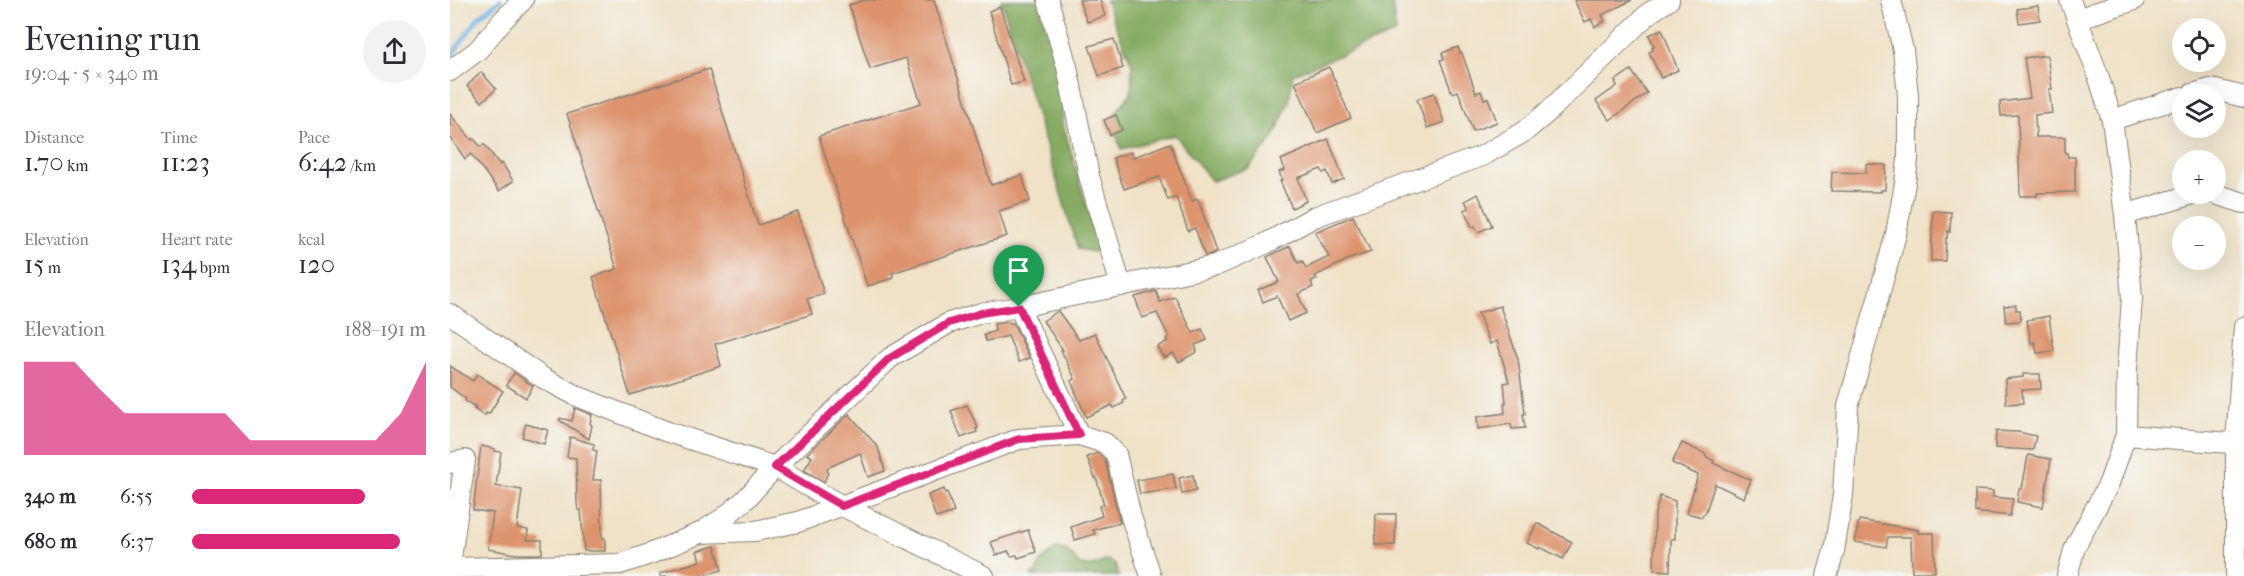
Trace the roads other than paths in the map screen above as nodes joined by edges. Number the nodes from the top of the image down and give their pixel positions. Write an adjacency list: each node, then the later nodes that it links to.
1 (523, 0): 8 (street)
2 (1048, 0): 17 (street)
3 (1669, 0): 17 (street)
4 (1892, 0): 31 (street)
5 (2070, 0): 7 (street)
6 (2134, 0): 7 (street)
7 (2077, 19): 12 (street)
8 (450, 71)
9 (2226, 92): 10 (street)
10 (2244, 97)
11 (2172, 101): 12 (street)
12 (2112, 120): 16 (street)
13 (2226, 197): 15 (street)
14 (2172, 200): 16 (street)
15 (2244, 203)
16 (2125, 215): 22 (street)
17 (1121, 286): 18 (street)
18 (1019, 307): 21 (street); 25 (street)
19 (450, 314): 25 (street)
20 (2244, 327): 23 (street)
21 (1079, 435): 26 (street); 30 (street)
22 (2127, 435): 23 (street); 32 (street)
23 (2240, 444): 33 (street)
24 (450, 463): 28 (street)
25 (775, 467): 26 (street); 27 (street)
26 (842, 506): 27 (street); 29 (street)
27 (700, 533): 28 (street)
28 (458, 569)
29 (984, 576)
30 (1151, 576)
31 (1827, 576)
32 (2067, 576)
33 (2236, 576)

